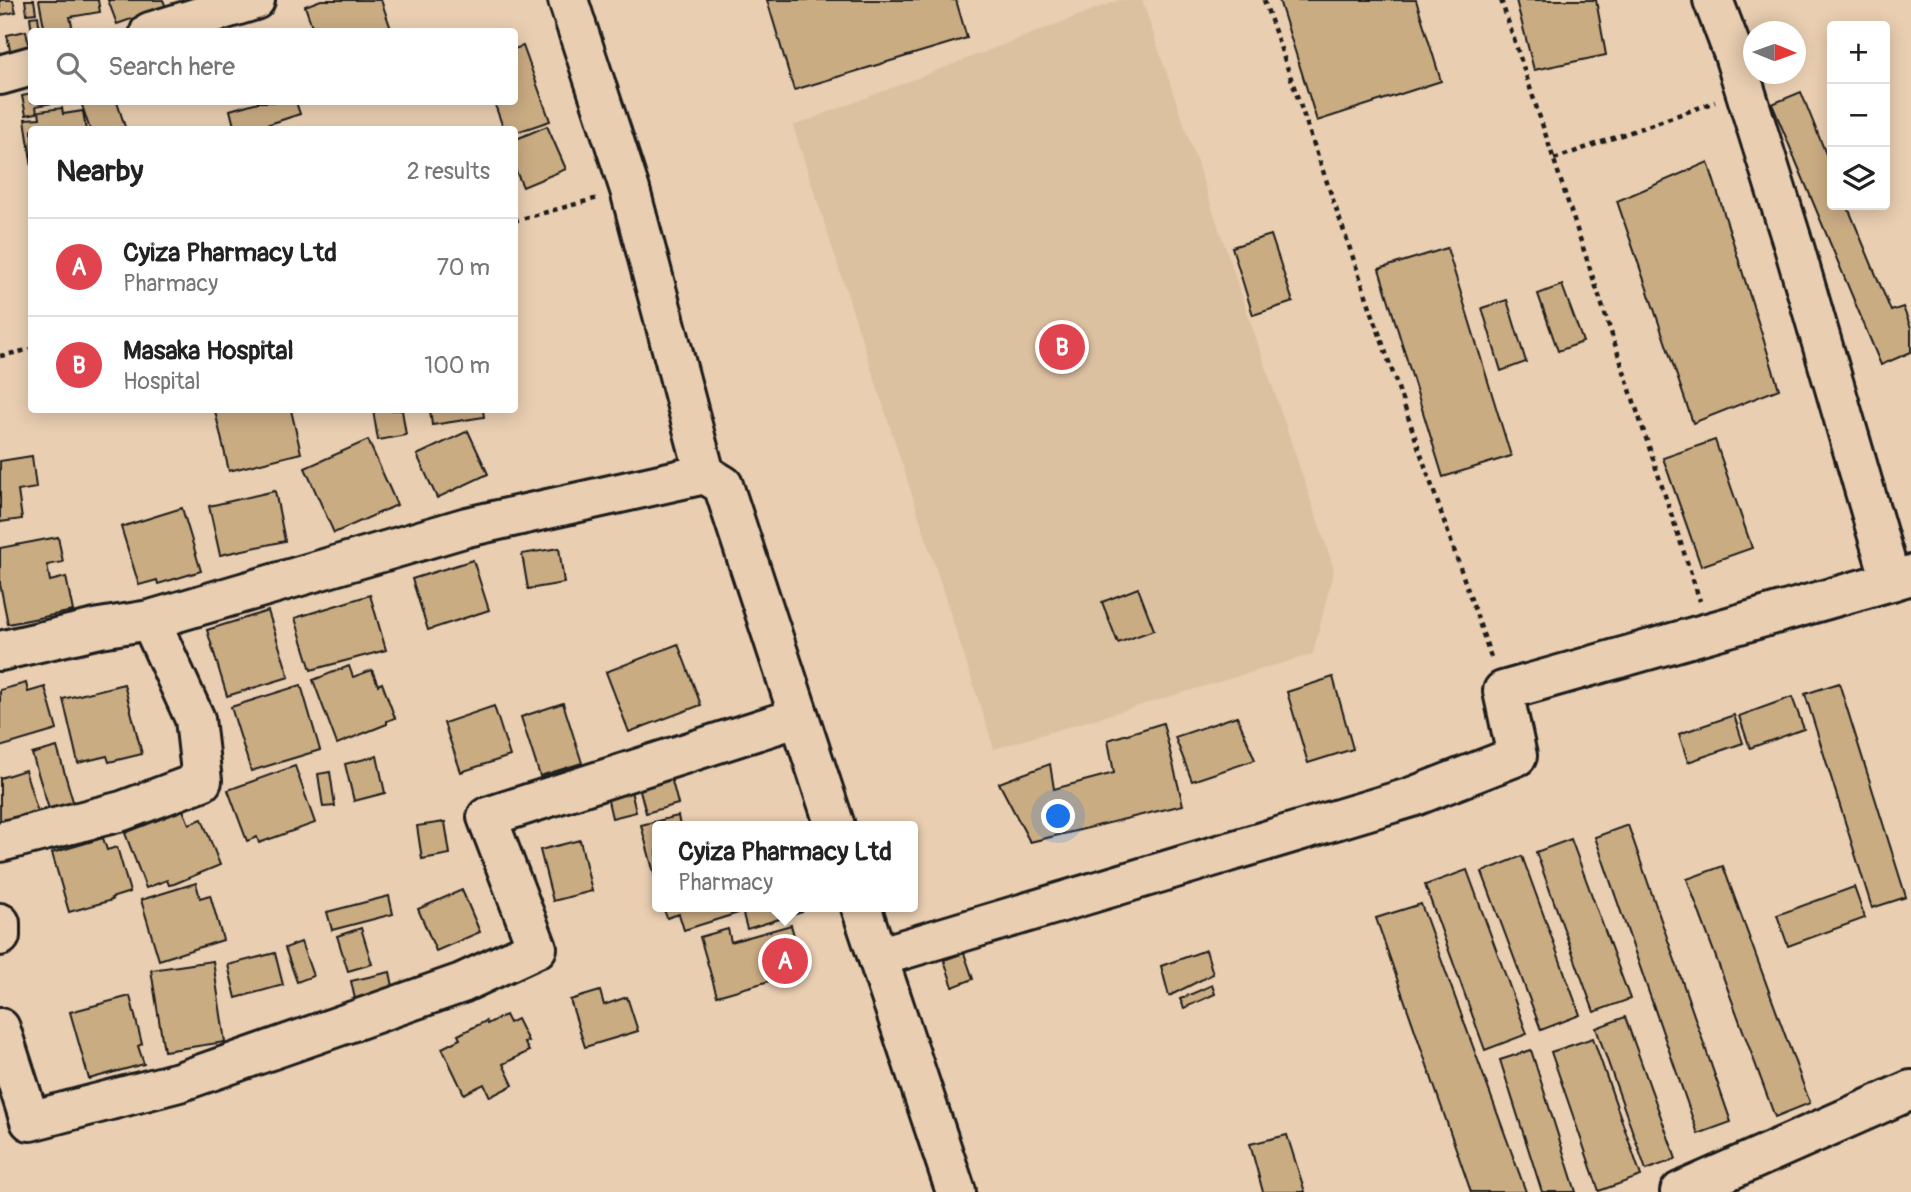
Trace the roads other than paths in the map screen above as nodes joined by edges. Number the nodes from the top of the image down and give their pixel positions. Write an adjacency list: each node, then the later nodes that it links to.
1 (255, 0): 4 (street)
2 (568, 0): 7 (street)
3 (1713, 0): 8 (street)
4 (163, 28)
5 (28, 67): 6 (street)
6 (0, 75)
7 (705, 474): 9 (street); 11 (street)
8 (1901, 578): 17 (street)
9 (150, 620): 10 (street); 13 (street)
10 (0, 651)
11 (799, 718): 12 (street); 18 (street)
12 (833, 821)
13 (0, 842)
14 (863, 912): 17 (street)
15 (0, 923): 16 (street)
16 (0, 936)
17 (878, 957): 20 (street)
18 (0, 1028)
19 (1911, 1090): 21 (street)
20 (956, 1192)
21 (1680, 1192)

